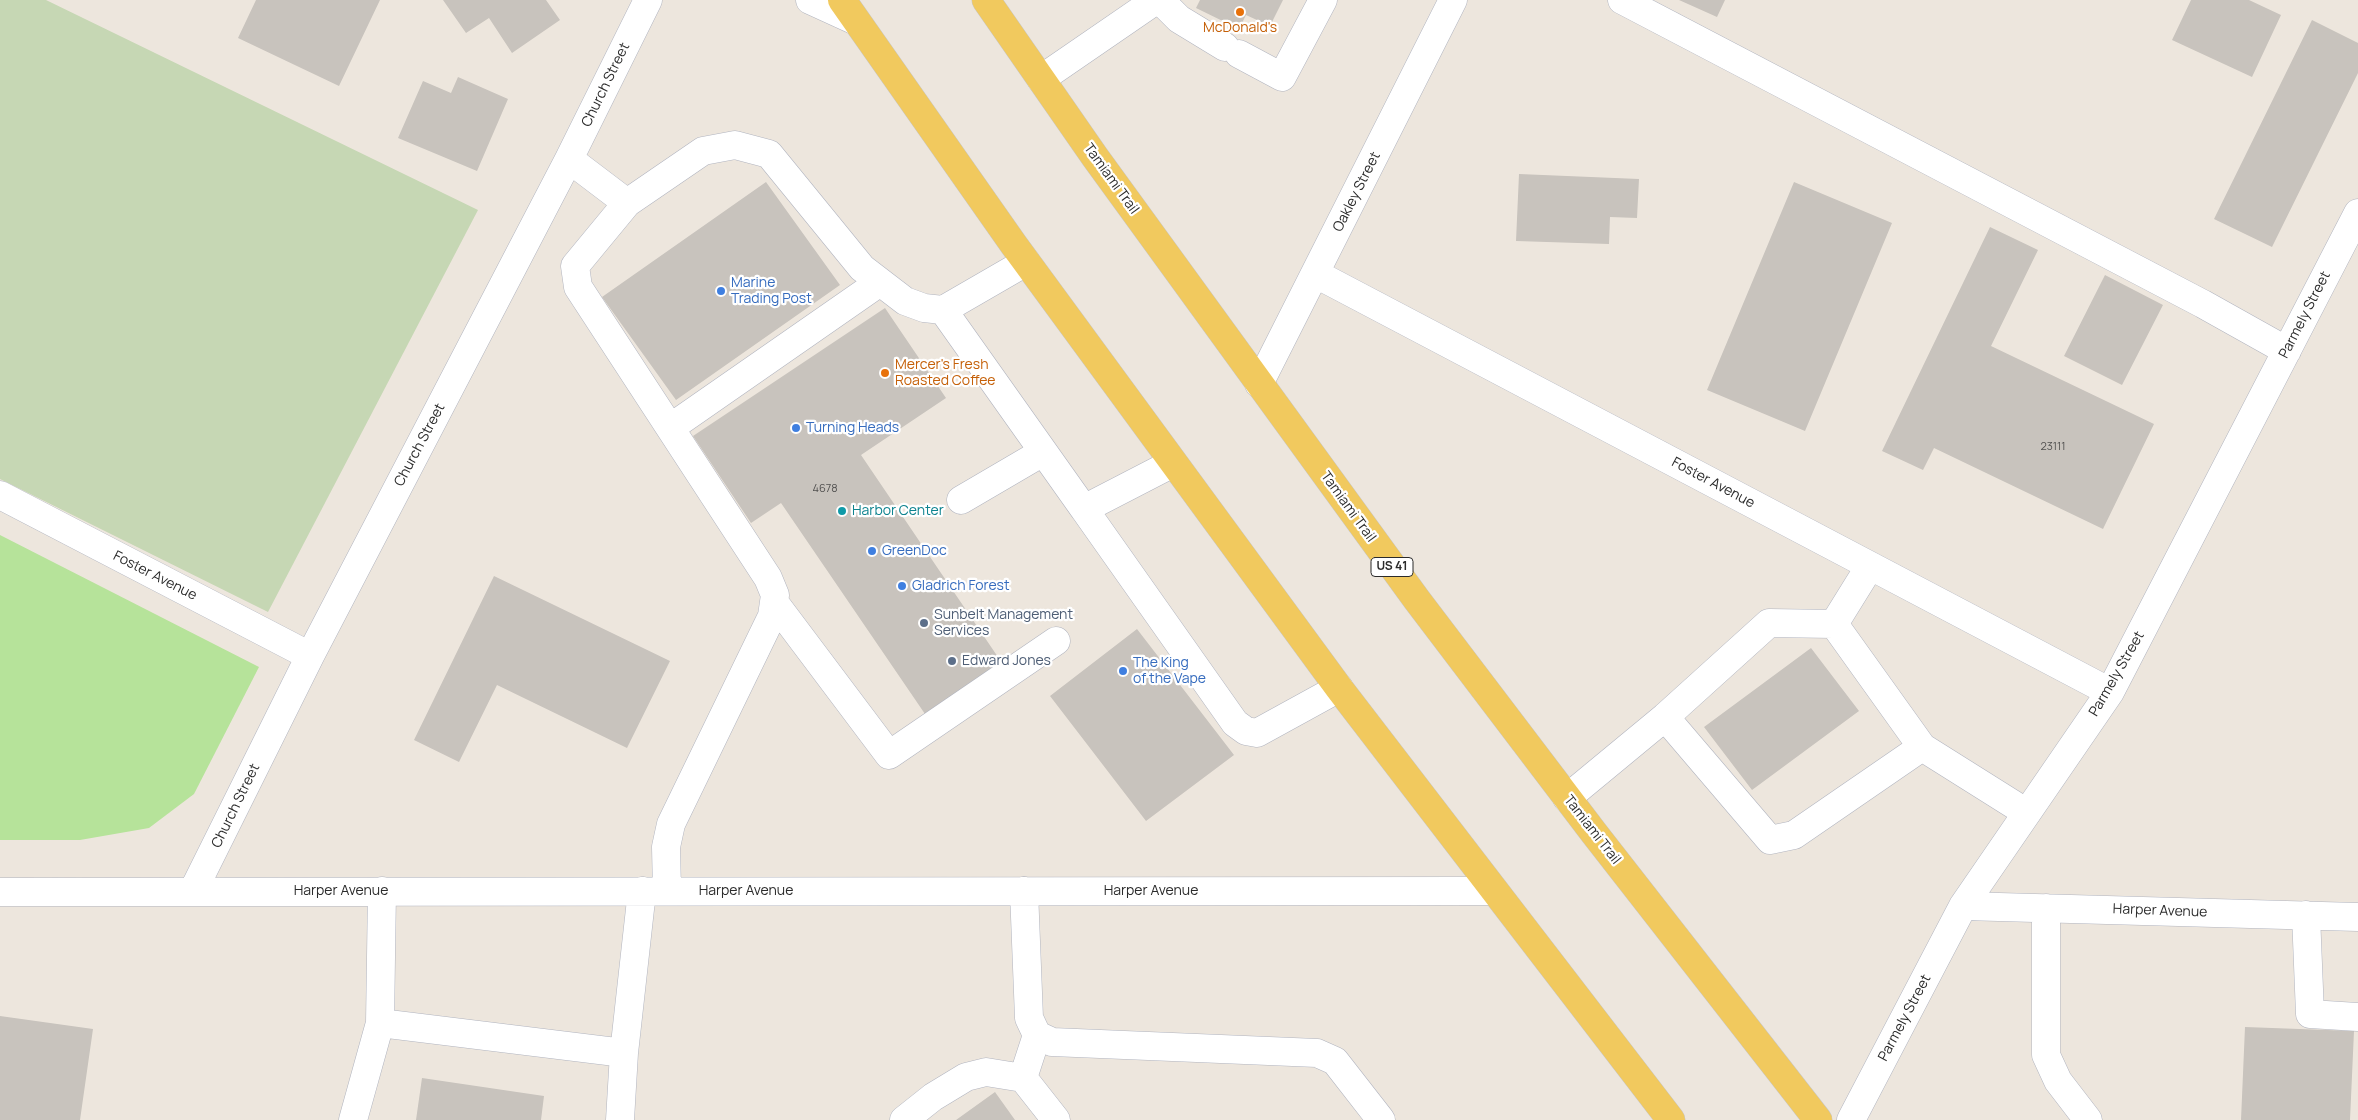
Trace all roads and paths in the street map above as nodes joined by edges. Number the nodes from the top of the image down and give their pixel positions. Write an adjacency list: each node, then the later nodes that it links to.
1 (648, 0): 10 (street, Church Street)
2 (810, 0): 8 (street)
3 (986, 0): 9 (main road, Tamiami Trail / US 41)
4 (1158, 0): 5 (street); 9 (street)
5 (1323, 0)
6 (1454, 0): 14 (street, Oakley Street)
7 (1622, 0): 17 (street)
8 (849, 10): 13 (main road)
9 (1041, 79): 18 (main road, Tamiami Trail / US 41)
10 (569, 159): 11 (street); 29 (street, Church Street)
11 (627, 203): 15 (street); 19 (street)
12 (2358, 213): 17 (street, Parmely Street)
13 (1026, 262): 16 (street); 21 (main road)
14 (1316, 274): 18 (street, Oakley Street); 25 (street, Foster Avenue)
15 (880, 282): 16 (street); 19 (street)
16 (943, 310): 20 (street)
17 (2286, 351): 31 (street, Parmely Street)
18 (1258, 384): 34 (main road, Tamiami Trail / US 41)
19 (670, 428): 26 (street)
20 (1043, 452): 23 (street); 24 (street)
21 (1173, 463): 24 (street); 30 (main road)
22 (0, 495): 29 (street, Foster Avenue)
23 (961, 500)
24 (1084, 509): 30 (street)
25 (1870, 566): 27 (street); 31 (street, Foster Avenue)
26 (774, 602): 28 (street); 38 (street)
27 (1834, 624): 32 (street); 33 (street)
28 (1056, 641)
29 (310, 656): 36 (street, Church Street)
30 (1339, 688): 40 (main road)
31 (2110, 692): 35 (street, Parmely Street)
32 (1665, 717): 33 (street); 34 (street)
33 (1922, 747): 35 (street)
34 (1568, 798): 57 (main road, Tamiami Trail / US 41)
35 (2027, 813): 42 (street, Parmely Street)
36 (194, 891): 37 (street, Harper Avenue); 41 (street, Harper Avenue)
37 (382, 891): 38 (street, Harper Avenue); 47 (street)
38 (654, 891): 39 (street, Harper Avenue); 49 (street)
39 (1024, 891): 40 (street, Harper Avenue); 48 (street)
40 (1493, 891): 56 (main road)
41 (0, 892)
42 (1963, 906): 43 (street, Harper Avenue); 58 (street, Parmely Street)
43 (2046, 908): 44 (street, Harper Avenue); 59 (street)
44 (2306, 915): 45 (street, Harper Avenue); 46 (street)
45 (2358, 917)
46 (2358, 1016)
47 (380, 1023): 49 (street); 51 (street)
48 (1037, 1035): 50 (street); 55 (street)
49 (624, 1054): 52 (street)
50 (1023, 1078): 53 (street); 54 (street)
51 (353, 1120)
52 (620, 1120)
53 (904, 1120)
54 (1056, 1120)
55 (1381, 1120)
56 (1671, 1120)
57 (1818, 1120)
58 (1851, 1120)
59 (2088, 1120)

